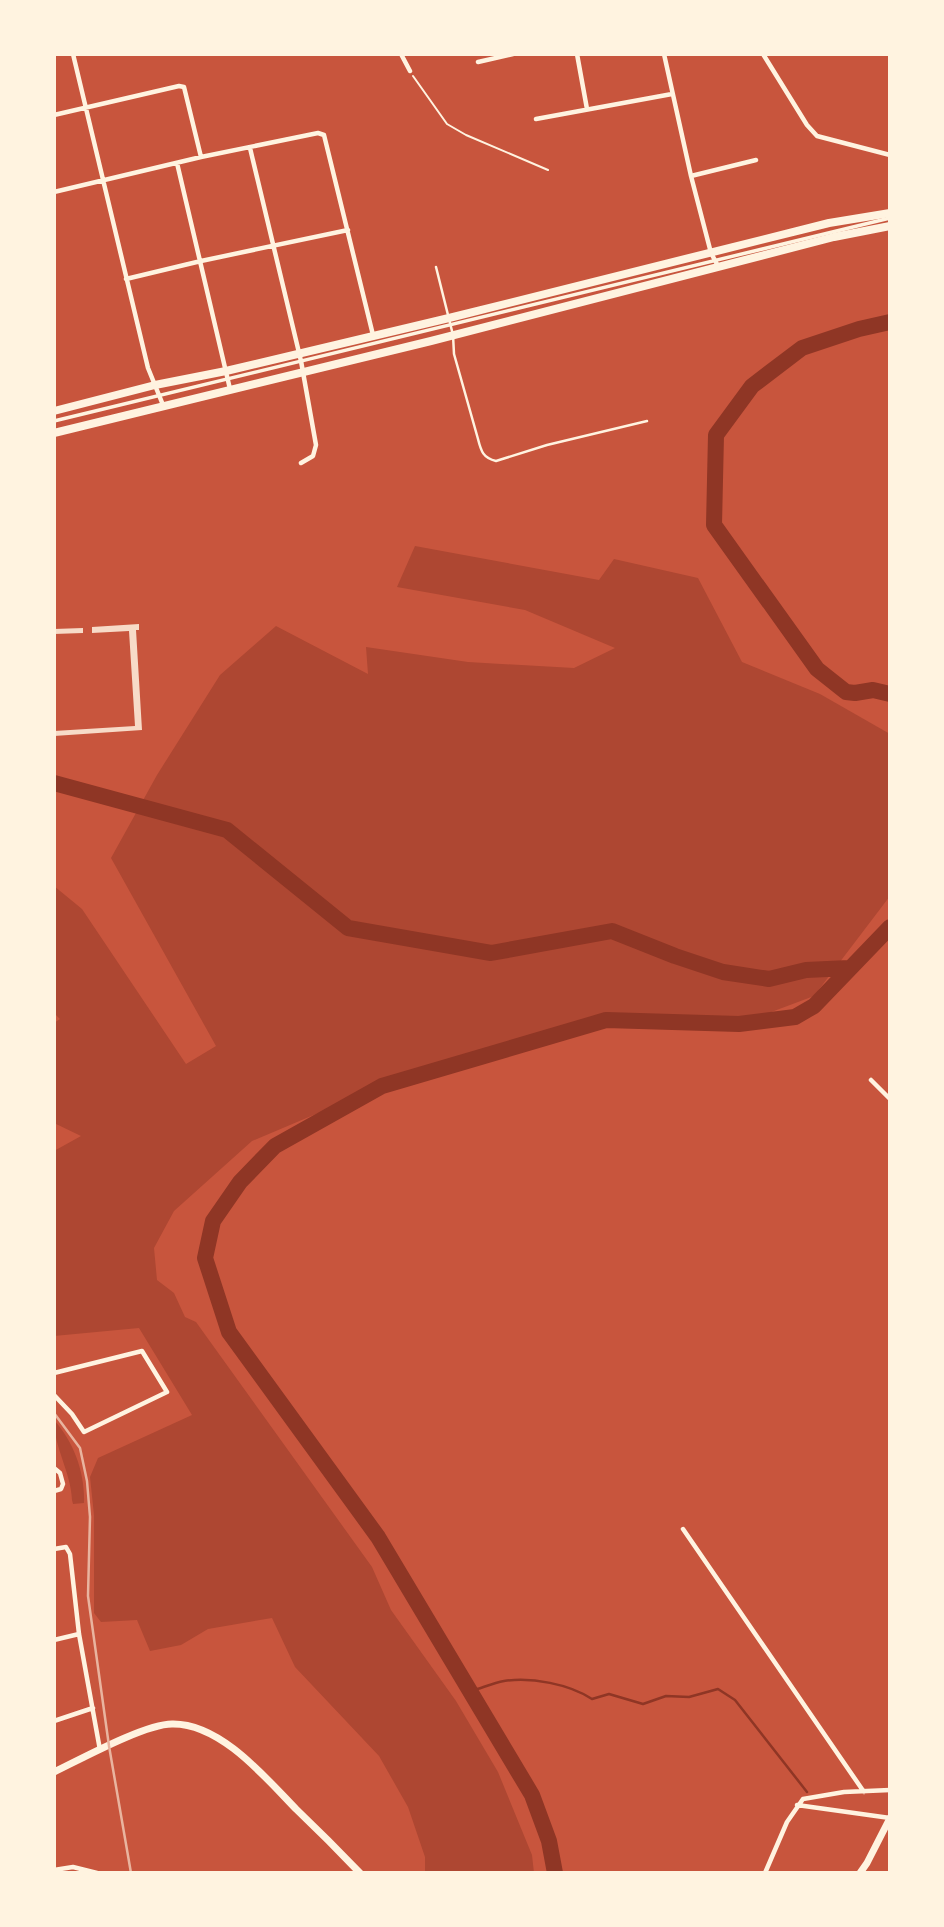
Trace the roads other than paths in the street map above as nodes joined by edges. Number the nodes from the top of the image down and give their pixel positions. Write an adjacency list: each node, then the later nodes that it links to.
1 (73, 54): 10 (street)
2 (401, 54): 8 (street)
3 (513, 54): 7 (street)
4 (577, 54): 11 (street)
5 (664, 54): 9 (street)
6 (763, 54): 15 (street)
7 (478, 62)
8 (410, 71)
9 (672, 94): 11 (street); 19 (street)
10 (85, 108): 12 (street); 16 (street); 20 (street)
11 (587, 109): 13 (street)
12 (54, 115)
13 (536, 119)
14 (250, 148): 16 (street); 24 (street); 25 (street)
15 (890, 155)
16 (201, 157): 18 (street)
17 (757, 160): 19 (street)
18 (177, 163): 20 (street); 27 (street)
19 (691, 176): 26 (street)
20 (103, 181): 21 (street); 29 (street)
21 (54, 192)
22 (890, 215): 26 (highway)
23 (890, 226): 26 (highway)
24 (348, 230): 25 (street); 31 (street)
25 (275, 247): 27 (street); 33 (street)
26 (715, 260): 30 (highway); 32 (highway)
27 (201, 261): 29 (street); 35 (street)
28 (436, 267): 30 (lane)
29 (126, 279): 36 (street)
30 (450, 321): 31 (highway); 32 (lane); 33 (street)
31 (373, 335): 33 (highway)
32 (453, 335): 34 (highway); 42 (lane)
33 (300, 357): 34 (street); 35 (highway)
34 (303, 372): 37 (highway); 44 (street)
35 (227, 375): 36 (highway); 37 (street); 38 (street)
36 (155, 385): 38 (street); 40 (highway)
37 (230, 389): 39 (highway)
38 (159, 396): 39 (street); 41 (street)
39 (163, 405): 43 (highway)
40 (54, 411)
41 (54, 421)
42 (647, 421)
43 (54, 433)
44 (300, 463)
45 (871, 1080): 46 (street)
46 (890, 1099)
47 (54, 1373): 48 (street)
48 (54, 1395)
49 (54, 1468): 50 (street)
50 (54, 1491)
51 (683, 1529): 60 (street)
52 (54, 1549): 53 (street)
53 (79, 1634): 54 (street); 55 (street)
54 (54, 1640)
55 (93, 1708): 56 (street); 57 (street)
56 (54, 1721)
57 (100, 1750): 58 (main road); 65 (main road)
58 (54, 1772)
59 (890, 1790): 60 (street)
60 (864, 1792): 61 (street)
61 (797, 1805): 62 (street); 66 (street)
62 (890, 1818): 67 (main road)
63 (54, 1870): 64 (street)
64 (97, 1873)
65 (360, 1873)
66 (765, 1873)
67 (860, 1873)

